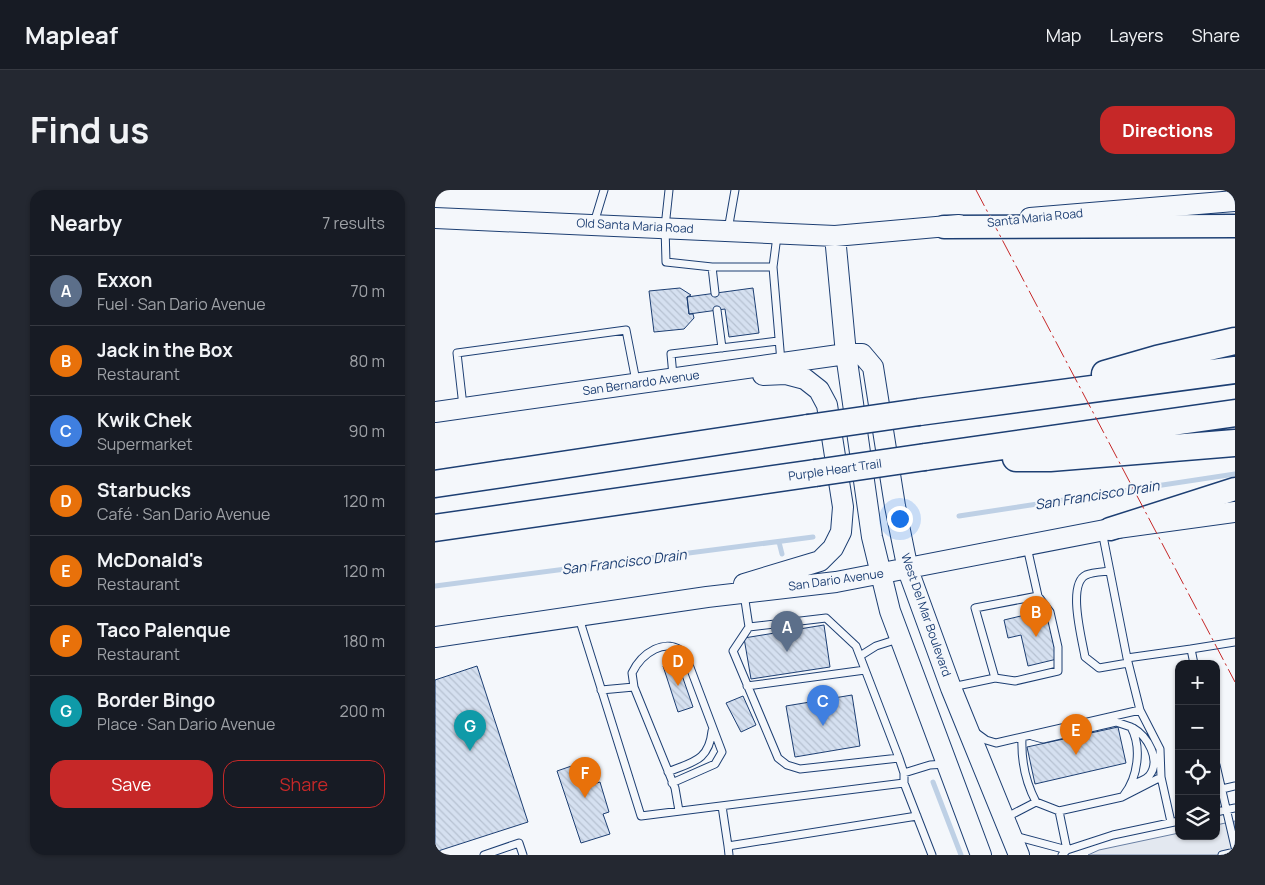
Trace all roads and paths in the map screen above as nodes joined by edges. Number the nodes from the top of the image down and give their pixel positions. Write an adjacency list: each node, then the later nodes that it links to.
1 (604, 190): 6 (lane)
2 (669, 190): 8 (lane)
3 (735, 190): 10 (lane)
4 (1235, 201): 9 (main road, Santa Maria Road)
5 (435, 218): 6 (main road, Old Santa Maria Road)
6 (594, 224): 8 (main road, Old Santa Maria Road)
7 (1235, 226): 9 (main road)
8 (665, 227): 10 (main road, Old Santa Maria Road); 13 (lane)
9 (944, 227): 12 (main road, Santa Maria Road)
10 (728, 231): 11 (main road, Old Santa Maria Road)
11 (777, 233): 12 (main road, Old Santa Maria Road); 14 (lane)
12 (835, 236): 20 (main road)
13 (712, 267): 14 (lane); 15 (lane)
14 (773, 267): 18 (lane)
15 (715, 293)
16 (717, 310): 19 (lane)
17 (1235, 340): 25 (highway)
18 (778, 341): 19 (lane); 21 (lane)
19 (722, 348): 23 (lane)
20 (846, 354): 21 (main road, San Bernardo Avenue); 37 (main road, West Del Mar Boulevard); 39 (main road)
21 (781, 363): 23 (main road, San Bernardo Avenue)
22 (1235, 370): 25 (highway)
23 (673, 379): 24 (main road, San Bernardo Avenue); 42 (main road)
24 (636, 384): 26 (main road, San Bernardo Avenue); 26 (lane)
25 (1025, 398): 31 (highway, bridge)
26 (464, 408): 27 (main road, San Bernardo Avenue)
27 (435, 412)
28 (1235, 413): 30 (highway, Purple Heart Trail)
29 (1235, 443): 30 (highway)
30 (925, 457): 34 (highway, Purple Heart Trail, bridge)
31 (435, 484)
32 (1235, 489): 35 (main road)
33 (1235, 512): 35 (main road, San Dario Avenue)
34 (435, 528)
35 (1106, 530): 36 (main road, San Dario Avenue); 38 (lane)
36 (1026, 546): 37 (main road, San Dario Avenue); 41 (lane)
37 (908, 570): 39 (main road, San Dario Avenue); 56 (main road, West Del Mar Boulevard)
38 (1110, 571): 50 (lane); 50 (lane)
39 (879, 575): 40 (main road, San Dario Avenue); 46 (main road)
40 (743, 593): 42 (main road, San Dario Avenue); 44 (lane)
41 (1038, 596): 53 (lane); 53 (lane)
42 (707, 597): 43 (main road, San Dario Avenue)
43 (578, 616): 45 (main road, San Dario Avenue); 57 (lane)
44 (749, 627): 49 (lane); 54 (lane)
45 (435, 636)
46 (900, 639): 49 (lane); 65 (main road)
47 (1235, 642): 48 (lane)
48 (1191, 649): 50 (lane); 51 (lane)
49 (860, 656): 52 (lane)
50 (1127, 660): 58 (lane)
51 (1193, 660)
52 (865, 670): 54 (lane); 64 (lane)
53 (995, 678): 56 (lane)
54 (747, 686): 64 (lane)
55 (635, 687): 57 (lane); 61 (lane); 67 (lane)
56 (951, 688): 59 (main road, West Del Mar Boulevard)
57 (601, 690): 81 (lane)
58 (1140, 710): 62 (lane); 69 (lane)
59 (967, 727): 63 (lane); 66 (main road, West Del Mar Boulevard)
60 (1131, 728): 62 (lane); 73 (lane); 73 (lane)
61 (713, 731): 67 (lane); 70 (lane)
62 (1032, 736): 63 (lane)
63 (1022, 738): 77 (lane)
64 (899, 758): 68 (lane)
65 (946, 764): 66 (main road); 68 (lane); 96 (main road)
66 (984, 770): 87 (main road, West Del Mar Boulevard)
67 (668, 772): 70 (lane)
68 (904, 773): 71 (lane)
69 (1161, 777): 76 (lane); 86 (lane)
70 (672, 782): 81 (lane)
71 (904, 782): 78 (lane); 84 (lane)
72 (1220, 784): 75 (lane)
73 (1131, 785): 76 (lane)
74 (1235, 786): 75 (lane)
75 (1221, 789): 80 (lane)
76 (1122, 797): 82 (lane)
77 (1036, 802): 82 (lane); 87 (lane)
78 (722, 806): 81 (lane); 88 (lane)
79 (1235, 808): 80 (lane)
80 (1226, 810): 83 (lane); 89 (lane)
81 (679, 811)
82 (1059, 811): 91 (lane)
83 (1220, 811)
84 (917, 816): 88 (lane); 95 (lane)
85 (1175, 821): 86 (lane)
86 (1171, 822): 91 (lane)
87 (1007, 826): 91 (lane); 97 (main road, West Del Mar Boulevard)
88 (728, 846): 94 (lane)
89 (1235, 847)
90 (1235, 852): 98 (lane)
91 (1065, 853)
92 (484, 855): 93 (lane)
93 (523, 855)
94 (729, 855)
95 (932, 855)
96 (981, 855)
97 (1019, 855)
98 (1222, 855)

